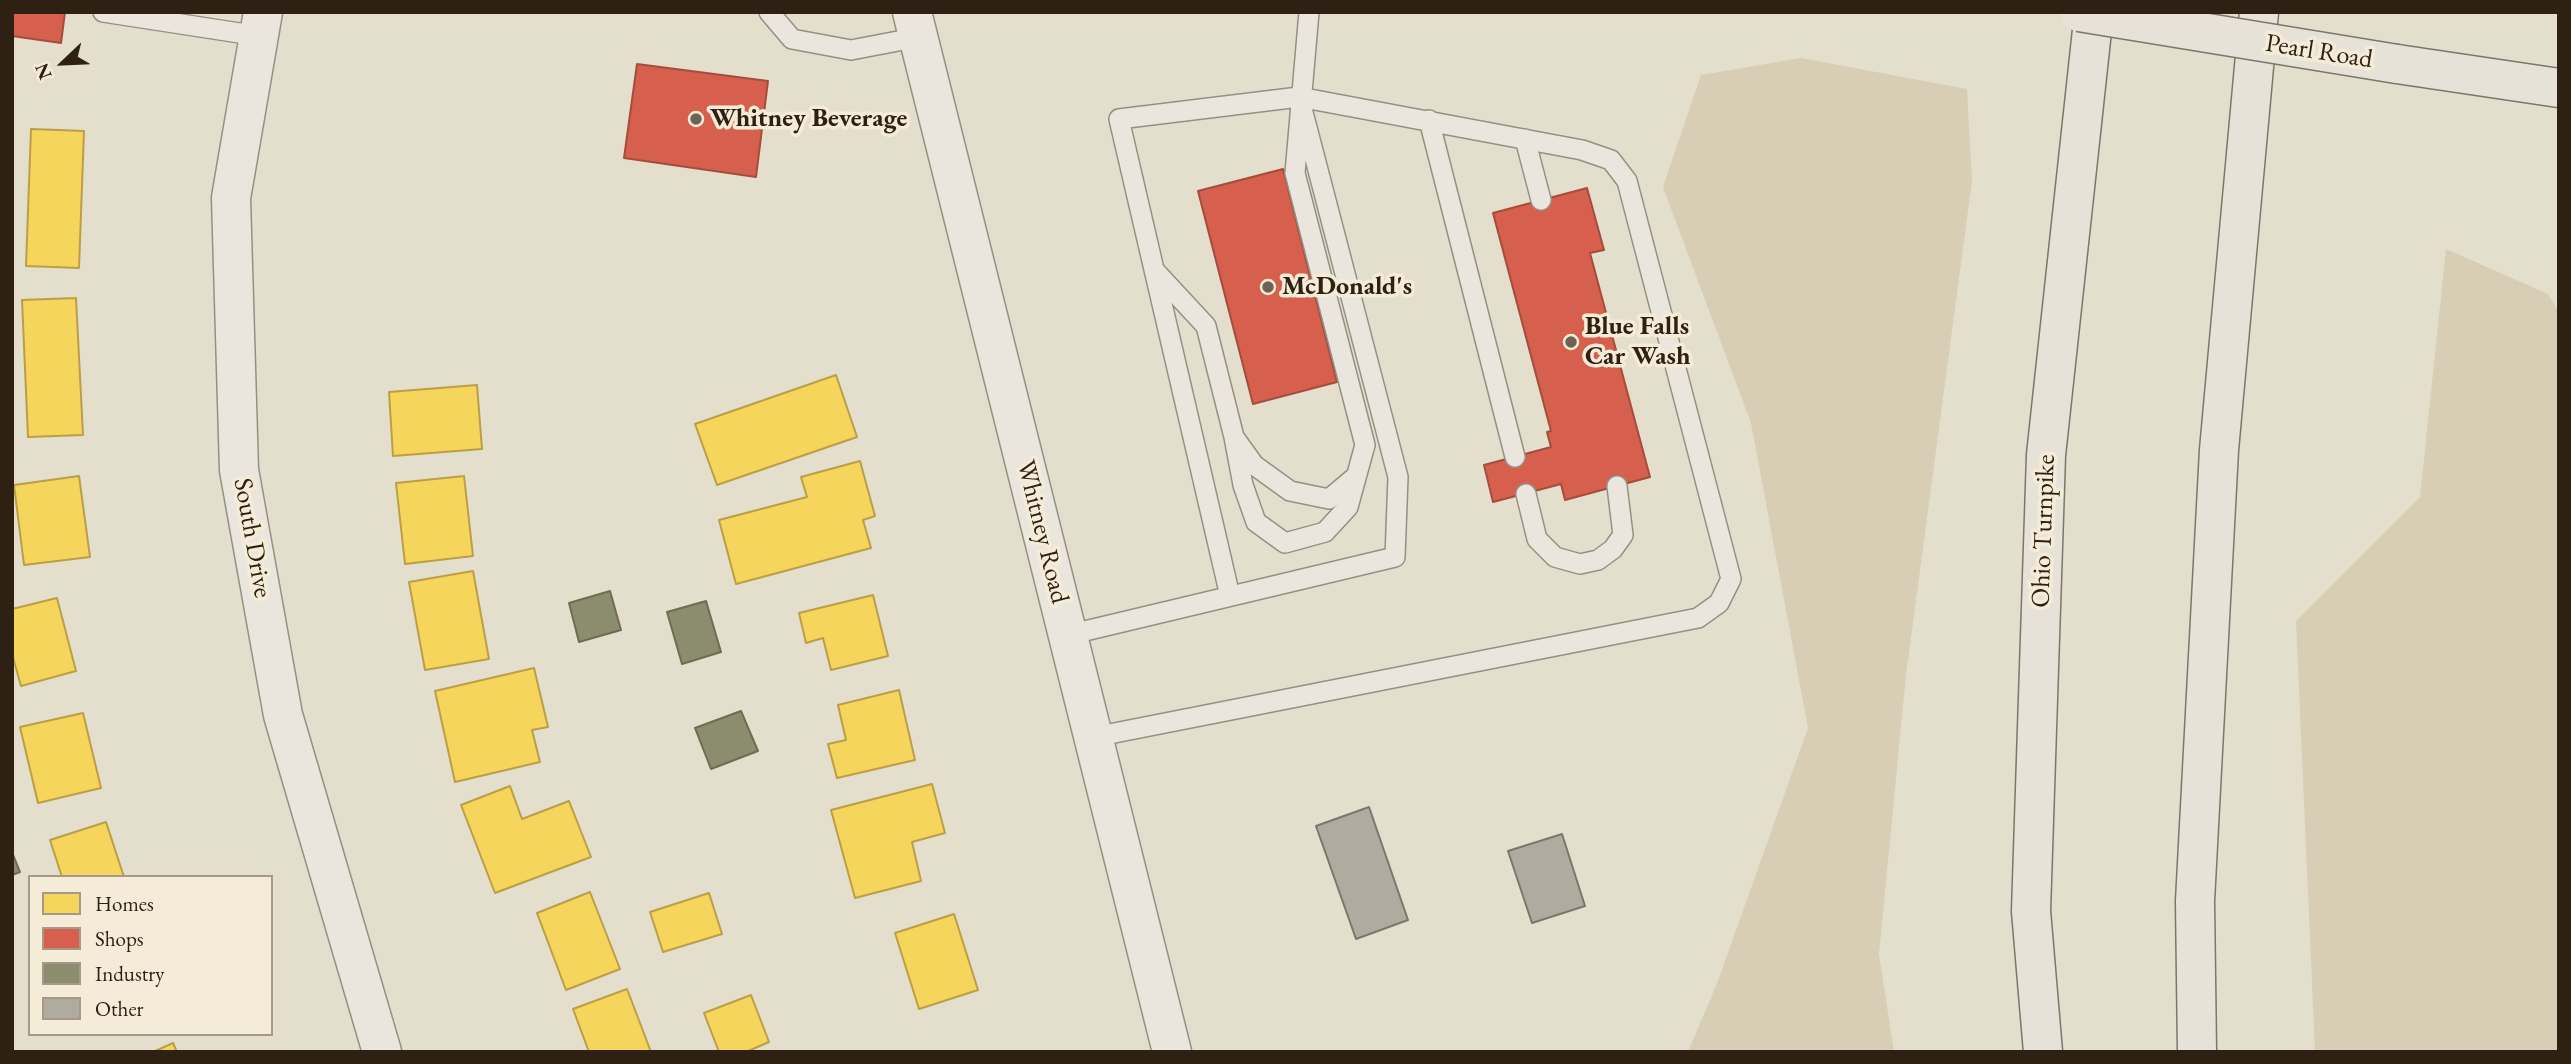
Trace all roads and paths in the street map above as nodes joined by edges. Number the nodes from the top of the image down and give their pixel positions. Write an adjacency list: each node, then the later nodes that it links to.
1 (103, 12): 7 (lane)
2 (769, 12): 8 (lane)
3 (1309, 12): 10 (lane)
4 (2079, 12): 9 (main road, Pearl Road, bridge)
5 (2094, 12): 25 (main road, Ohio Turnpike)
6 (2259, 12): 26 (main road)
7 (261, 24): 23 (street, South Drive)
8 (916, 24): 21 (street, Whitney Road)
9 (2559, 88)
10 (1299, 97): 11 (lane); 14 (lane); 17 (lane); 20 (lane)
11 (1429, 120): 12 (lane); 16 (lane)
12 (1525, 139): 13 (lane); 22 (lane)
13 (1541, 200)
14 (1154, 270): 15 (lane); 20 (lane)
15 (1234, 437): 17 (lane); 17 (lane)
16 (1515, 457)
17 (1354, 478)
18 (1617, 486): 19 (lane)
19 (1525, 494)
20 (1230, 596): 21 (lane)
21 (1068, 635): 22 (street, Whitney Road)
22 (1094, 737): 24 (street, Whitney Road)
23 (382, 1052)
24 (1172, 1052)
25 (2043, 1052)
26 (2197, 1052)

